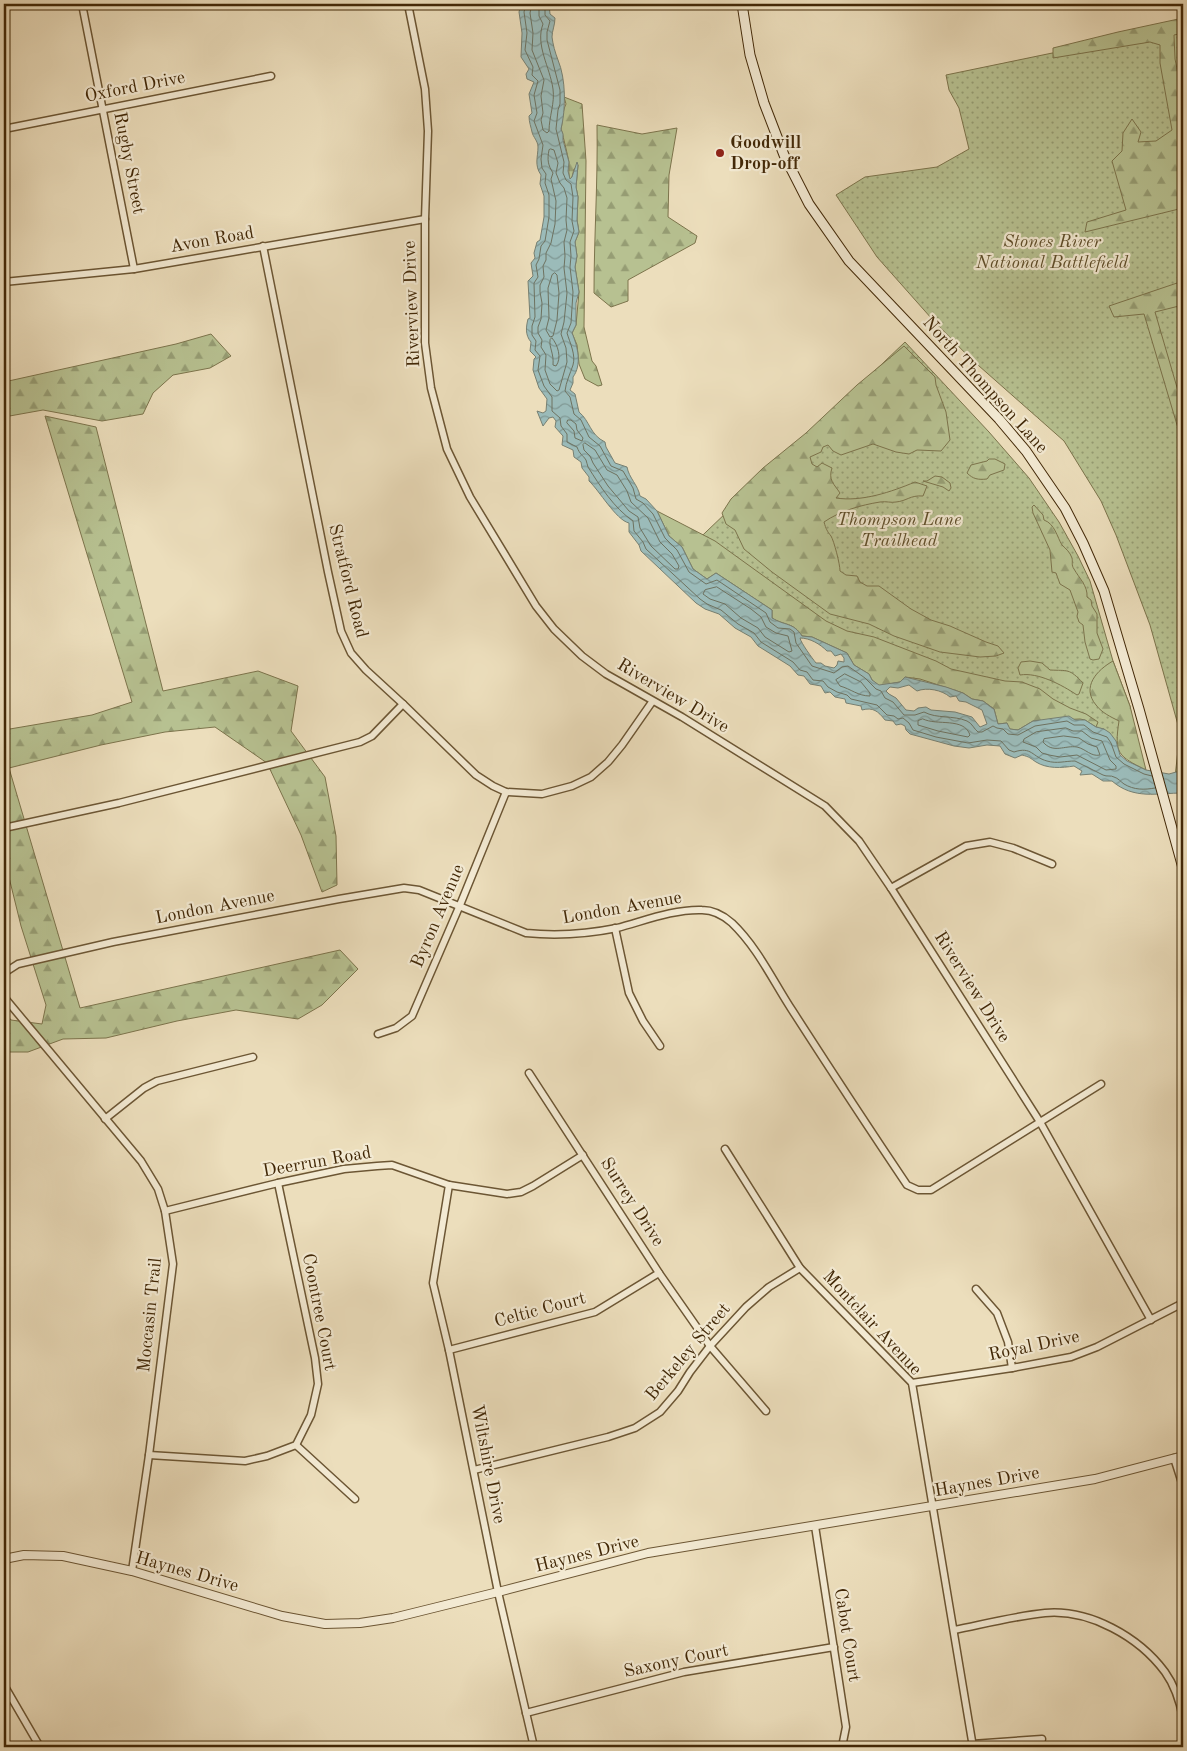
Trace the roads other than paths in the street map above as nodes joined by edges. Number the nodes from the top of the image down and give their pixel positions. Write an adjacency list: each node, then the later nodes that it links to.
1 (82, 4): 5 (street, Rugby Street)
2 (408, 4): 7 (street, Riverview Drive)
3 (742, 4): 16 (main road, North Thompson Lane)
4 (271, 76): 5 (street, Oxford Drive)
5 (103, 109): 6 (street, Oxford Drive); 9 (street, Rugby Street)
6 (4, 129)
7 (425, 219): 8 (street, Avon Road); 11 (street, Riverview Drive)
8 (263, 246): 9 (street, Avon Road); 12 (street, Stratford Road)
9 (134, 269): 10 (street, Avon Road)
10 (4, 282)
11 (652, 702): 13 (street, Stratford Road); 17 (street, Riverview Drive)
12 (404, 704): 13 (street, Stratford Road); 14 (street)
13 (506, 792): 18 (street, Byron Avenue)
14 (4, 828)
15 (1052, 864): 17 (street)
16 (1183, 868)
17 (891, 888): 28 (street, Riverview Drive)
18 (460, 906): 19 (street, London Avenue); 20 (street, London Avenue); 22 (street, Byron Avenue)
19 (615, 928): 23 (street); 28 (street, London Avenue)
20 (4, 973)
21 (4, 997): 27 (street, Moccasin Trail)
22 (378, 1034)
23 (660, 1046)
24 (253, 1057): 27 (street)
25 (529, 1074): 30 (street, Surrey Drive)
26 (1101, 1084): 28 (street, London Avenue)
27 (106, 1119): 33 (street, Moccasin Trail)
28 (1040, 1122): 38 (street, Riverview Drive)
29 (725, 1149): 34 (street, Montclair Avenue)
30 (583, 1155): 32 (street, Deerrun Road); 35 (street, Surrey Drive)
31 (278, 1183): 32 (street, Deerrun Road); 33 (street, Deerrun Road); 44 (street, Coontree Court)
32 (449, 1185): 40 (street, Wiltshire Drive)
33 (165, 1211): 45 (street, Moccasin Trail)
34 (800, 1268): 39 (street, Berkeley Street); 42 (street, Montclair Avenue)
35 (659, 1273): 39 (street, Surrey Drive); 40 (street, Celtic Court)
36 (976, 1289): 41 (street)
37 (1183, 1303): 38 (street, Royal Drive)
38 (1151, 1320): 41 (street, Royal Drive)
39 (710, 1346): 43 (street, Surrey Drive); 48 (street, Berkeley Street)
40 (450, 1350): 48 (street, Wiltshire Drive)
41 (1012, 1368): 42 (street, Royal Drive)
42 (912, 1383): 51 (street, Montclair Avenue)
43 (766, 1411)
44 (296, 1445): 45 (street); 50 (street)
45 (149, 1455): 54 (street, Moccasin Trail)
46 (1183, 1456): 47 (street, Haynes Drive)
47 (1174, 1458): 49 (street); 51 (street, Haynes Drive)
48 (474, 1470): 55 (street, Wiltshire Drive)
49 (1183, 1486)
50 (355, 1499)
51 (933, 1507): 52 (street, Haynes Drive); 56 (street, Montclair Avenue)
52 (815, 1526): 55 (street, Haynes Drive); 57 (street, Cabot Court)
53 (4, 1559): 54 (street, Haynes Drive)
54 (132, 1571): 55 (street, Haynes Drive)
55 (498, 1592): 59 (street, Wiltshire Drive)
56 (954, 1630): 60 (street); 62 (street, Montclair Avenue)
57 (834, 1647): 59 (street, Saxony Court); 65 (street, Cabot Court)
58 (4, 1685): 63 (street)
59 (526, 1713): 64 (street, Wiltshire Drive)
60 (1183, 1718)
61 (1042, 1739): 62 (street)
62 (972, 1746)
63 (40, 1747)
64 (534, 1747)
65 (842, 1747)

